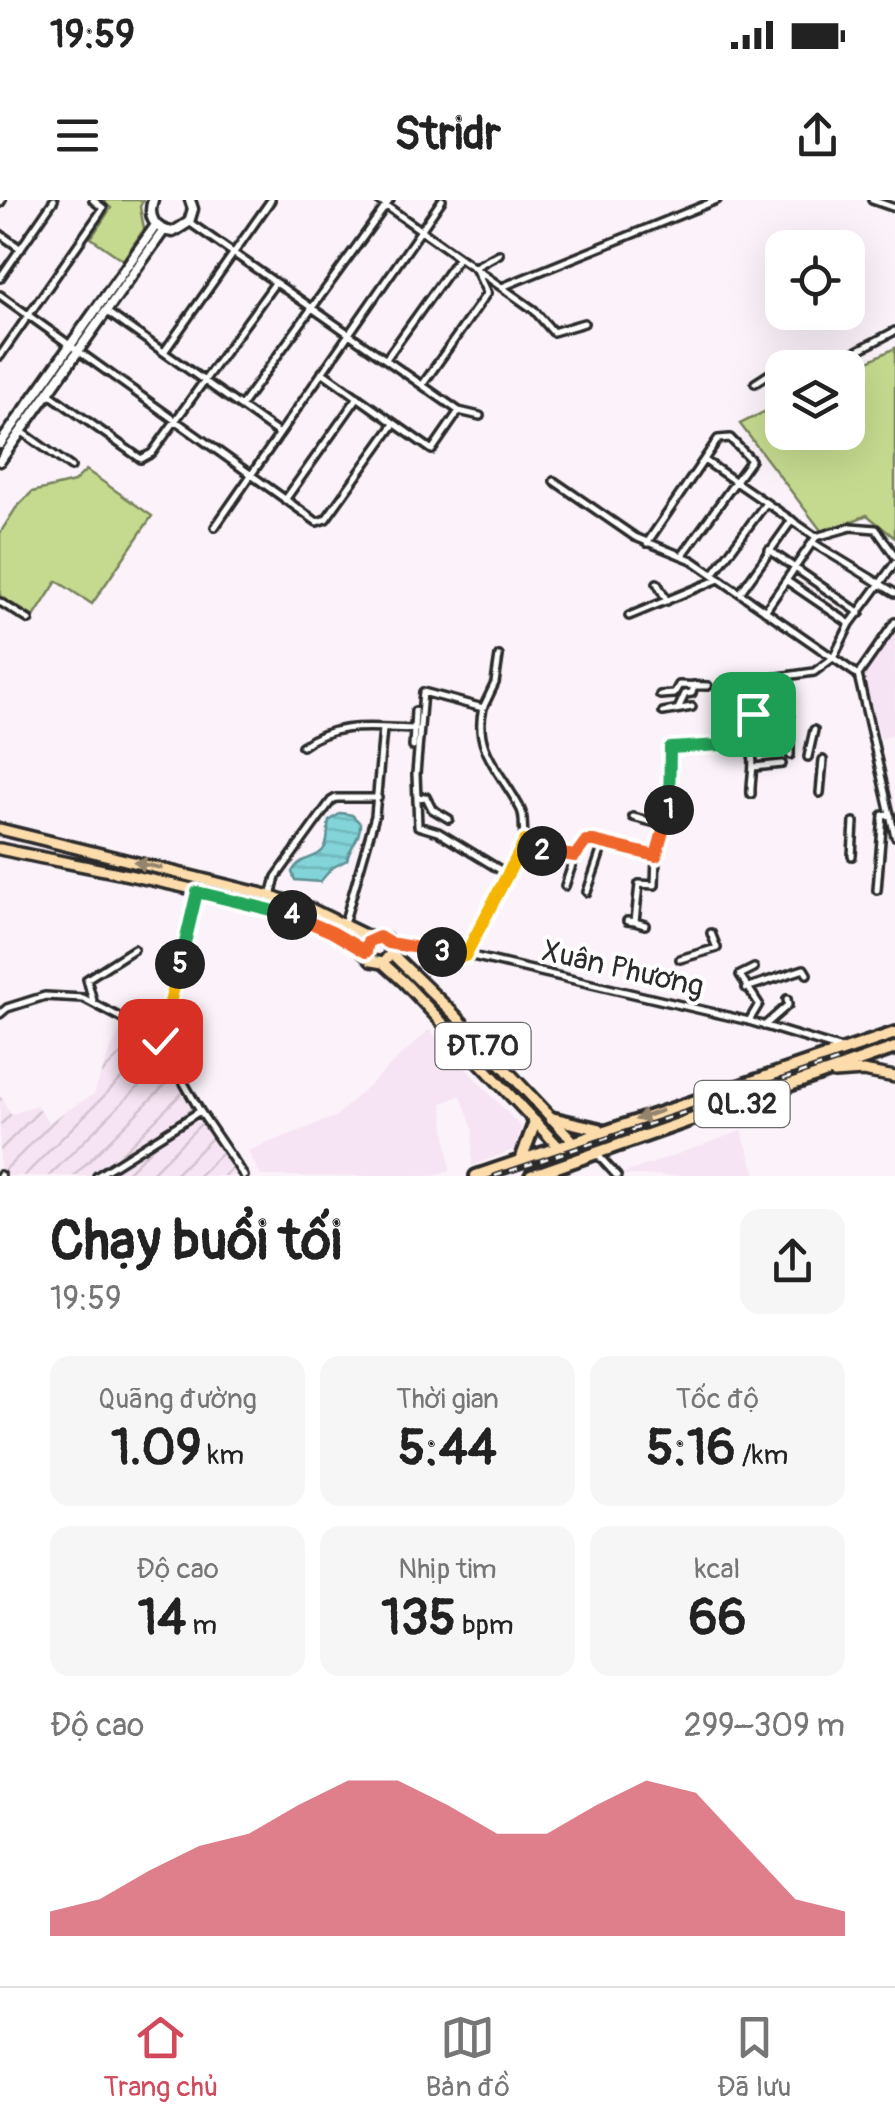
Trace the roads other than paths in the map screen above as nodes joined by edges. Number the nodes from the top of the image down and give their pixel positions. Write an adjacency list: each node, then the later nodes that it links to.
1 (54, 200): 16 (street)
2 (93, 200): 27 (street)
3 (153, 200): 13 (main road)
4 (190, 200): 12 (main road)
5 (271, 200): 17 (street)
6 (378, 200): 10 (street)
7 (442, 200): 14 (street)
8 (717, 200): 23 (street)
9 (872, 200): 11 (street)
10 (388, 203): 14 (street); 25 (street)
11 (895, 208)
12 (190, 222): 13 (main road); 17 (street)
13 (160, 228): 26 (main road); 31 (main road)
14 (421, 230): 19 (street); 30 (street)
15 (0, 234): 16 (street)
16 (20, 249): 21 (street)
17 (234, 253): 22 (street); 33 (street)
18 (499, 254): 20 (street)
19 (459, 257): 20 (street); 35 (street)
20 (475, 267): 23 (street); 40 (street)
21 (0, 278)
22 (276, 282): 25 (street); 38 (street)
23 (502, 286): 28 (street)
24 (0, 295): 27 (street)
25 (312, 307): 30 (street); 43 (street)
26 (106, 312): 31 (main road); 33 (street)
27 (29, 315): 31 (street); 34 (street)
28 (584, 323)
29 (895, 331): 32 (street)
30 (348, 333): 35 (street); 36 (street)
31 (74, 348): 41 (main road); 46 (street); 50 (main road)
32 (859, 350)
33 (164, 352): 38 (street)
34 (0, 356)
35 (386, 358): 40 (street)
36 (322, 372): 42 (street); 49 (street)
37 (765, 377): 39 (street)
38 (204, 381): 43 (street); 46 (street)
39 (755, 383)
40 (422, 384): 44 (street)
41 (48, 393): 46 (street); 48 (main road)
42 (358, 398): 47 (street); 57 (street)
43 (242, 406): 49 (street)
44 (459, 411): 45 (street); 47 (street)
45 (480, 416)
46 (174, 422): 54 (street)
47 (394, 424): 57 (street)
48 (21, 431): 51 (main road); 53 (street)
49 (278, 433): 54 (street)
50 (0, 444)
51 (0, 460)
52 (704, 460): 56 (street); 56 (street); 62 (street)
53 (71, 467)
54 (249, 474): 57 (street); 60 (street)
55 (554, 480): 62 (street)
56 (737, 484): 58 (street); 64 (street)
57 (286, 500)
58 (766, 503): 59 (street); 67 (street)
59 (792, 520): 61 (street); 63 (street)
60 (215, 527)
61 (814, 540): 65 (street); 66 (street); 69 (street)
62 (647, 543): 64 (street)
63 (769, 550): 66 (street); 71 (street)
64 (682, 556): 67 (street)
65 (895, 559): 69 (street)
66 (796, 568): 68 (street); 76 (street)
67 (717, 577): 71 (street); 73 (street)
68 (787, 580): 75 (street); 80 (street)
69 (881, 582): 72 (street); 76 (street)
70 (656, 583): 73 (street)
71 (740, 592): 75 (street)
72 (895, 593)
73 (667, 601): 77 (street)
74 (0, 602): 78 (street)
75 (765, 611): 82 (street)
76 (860, 613): 80 (street)
77 (629, 616)
78 (29, 620)
79 (895, 622): 83 (street)
80 (850, 624): 82 (street)
81 (499, 656): 89 (street)
82 (833, 658): 83 (street); 86 (street)
83 (858, 675): 110 (street)
84 (694, 685): 85 (street); 87 (street); 90 (street)
85 (708, 686)
86 (746, 686): 94 (street); 94 (street)
87 (660, 694)
88 (692, 707): 90 (street)
89 (483, 708): 109 (street); 117 (street)
90 (678, 709): 92 (street)
91 (415, 711): 96 (street)
92 (663, 712)
93 (790, 718): 101 (street)
94 (736, 719): 98 (street)
95 (382, 728): 96 (street); 99 (street); 108 (street)
96 (415, 729): 100 (street)
97 (814, 730): 102 (street)
98 (738, 744): 105 (street); 114 (street)
99 (302, 746)
100 (413, 748)
101 (790, 755)
102 (808, 758)
103 (823, 760): 106 (street)
104 (782, 764): 105 (street)
105 (754, 767): 107 (street)
106 (820, 793)
107 (751, 794)
108 (378, 798): 128 (street); 131 (street)
109 (417, 798): 112 (street); 123 (street)
110 (892, 814): 116 (street); 125 (street)
111 (633, 817): 114 (street)
112 (449, 819)
113 (854, 822): 122 (street)
114 (666, 826): 121 (street)
115 (0, 829): 128 (main road, one-way to 115)
116 (895, 836)
117 (525, 841): 120 (street); 123 (street)
118 (604, 842): 120 (street); 121 (street); 127 (street)
119 (0, 848): 126 (main road)
120 (575, 856): 124 (street)
121 (656, 856): 130 (street)
122 (852, 856)
123 (508, 874): 138 (street)
124 (565, 886)
125 (878, 890)
126 (197, 892): 137 (main road); 150 (street)
127 (587, 892)
128 (271, 896): 131 (main road)
129 (627, 922): 130 (street)
130 (635, 922): 132 (street)
131 (344, 924): 134 (main road)
132 (645, 925)
133 (711, 932): 139 (street)
134 (373, 938): 135 (main road); 137 (main road)
135 (390, 948): 138 (street, Xuân Phương); 140 (main road); 157 (main road, ĐT.70)
136 (134, 950): 145 (street)
137 (366, 952): 140 (main road)
138 (465, 956): 147 (street, Xuân Phương)
139 (680, 960)
140 (383, 962): 158 (main road, ĐT.70)
141 (754, 968): 143 (street)
142 (807, 974): 143 (street)
143 (746, 988): 147 (street)
144 (787, 999): 148 (street)
145 (93, 1001): 146 (street); 150 (street)
146 (0, 1014)
147 (748, 1021): 148 (street, Xuân Phương)
148 (764, 1026): 152 (street, Xuân Phương)
149 (895, 1033): 152 (highway, QL.32)
150 (160, 1041): 156 (street)
151 (895, 1048): 153 (main road); 154 (highway, QL.32)
152 (844, 1049): 159 (highway, QL.32, one-way to 159)
153 (894, 1061)
154 (826, 1074): 155 (main road); 162 (highway, QL.32)
155 (895, 1077)
156 (200, 1110): 165 (street); 166 (street)
157 (551, 1118): 159 (highway); 160 (main road, ĐT.70)
158 (536, 1122): 161 (main road, ĐT.70); 163 (highway)
159 (606, 1130): 160 (highway, QL.32)
160 (572, 1141): 161 (highway, QL.32); 162 (highway, ĐT.70)
161 (558, 1146): 163 (highway, QL.32); 164 (highway, ĐT.70)
162 (592, 1155): 164 (highway, QL.32); 169 (street)
163 (521, 1160): 167 (highway, QL.32)
164 (572, 1162): 168 (highway, QL.32)
165 (97, 1176)
166 (244, 1176)
167 (476, 1176)
168 (531, 1176)
169 (617, 1176)

